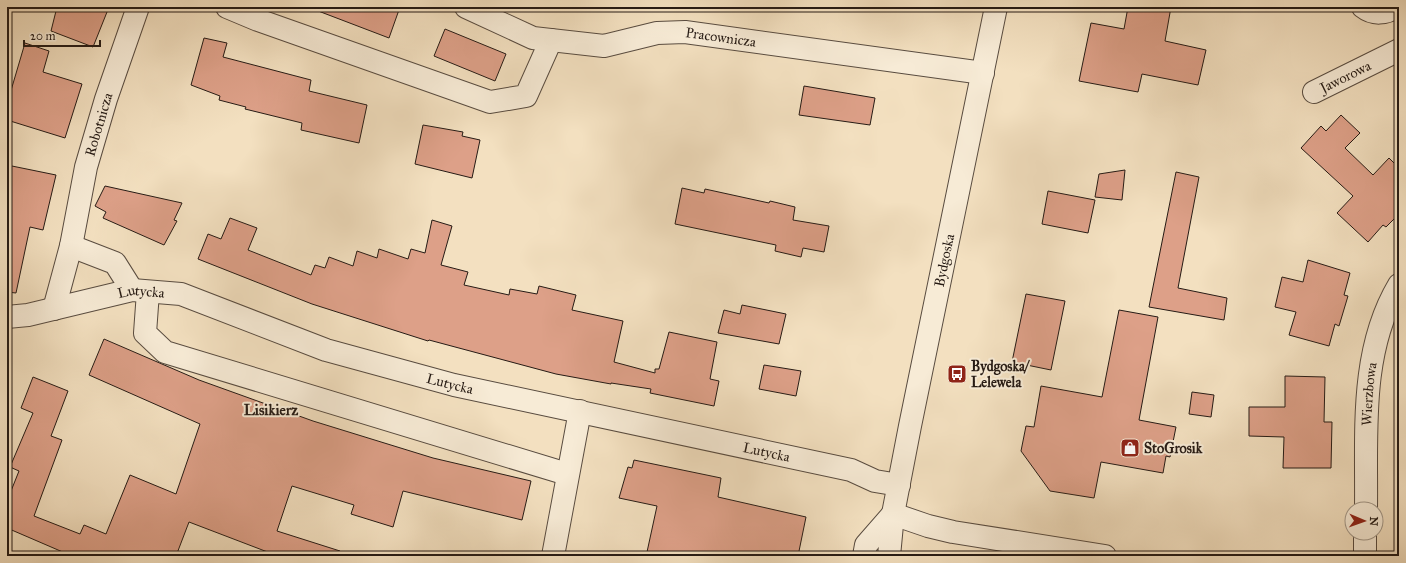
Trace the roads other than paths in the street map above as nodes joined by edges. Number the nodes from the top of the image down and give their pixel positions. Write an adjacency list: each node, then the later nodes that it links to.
1 (138, 7): 11 (street, Robotnicza)
2 (227, 7): 7 (street)
3 (466, 7): 7 (street, Pracownicza)
4 (996, 7): 9 (street, Bydgoska)
5 (1363, 7): 6 (street)
6 (1396, 7)
7 (551, 40): 9 (street, Pracownicza)
8 (1399, 50): 10 (street, Jaworowa)
9 (983, 73): 19 (street, Bydgoska)
10 (1314, 92)
11 (71, 246): 13 (street); 15 (street, Robotnicza)
12 (1399, 285): 14 (street, Wierzbowa)
13 (140, 291): 15 (street, Lutycka); 17 (street, Lutycka); 18 (street)
14 (1394, 306): 20 (street, Wierzbowa)
15 (54, 309): 16 (street, Lutycka)
16 (7, 317)
17 (580, 411): 18 (street); 19 (street, Lutycka)
18 (568, 474): 24 (street)
19 (898, 485): 21 (street, Bydgoska)
20 (1366, 501)
21 (893, 514): 23 (street); 25 (street); 26 (street, Bydgoska)
22 (1365, 541): 28 (street)
23 (1026, 550): 27 (street)
24 (553, 556)
25 (864, 556)
26 (889, 556)
27 (1105, 556)
28 (1365, 556)

